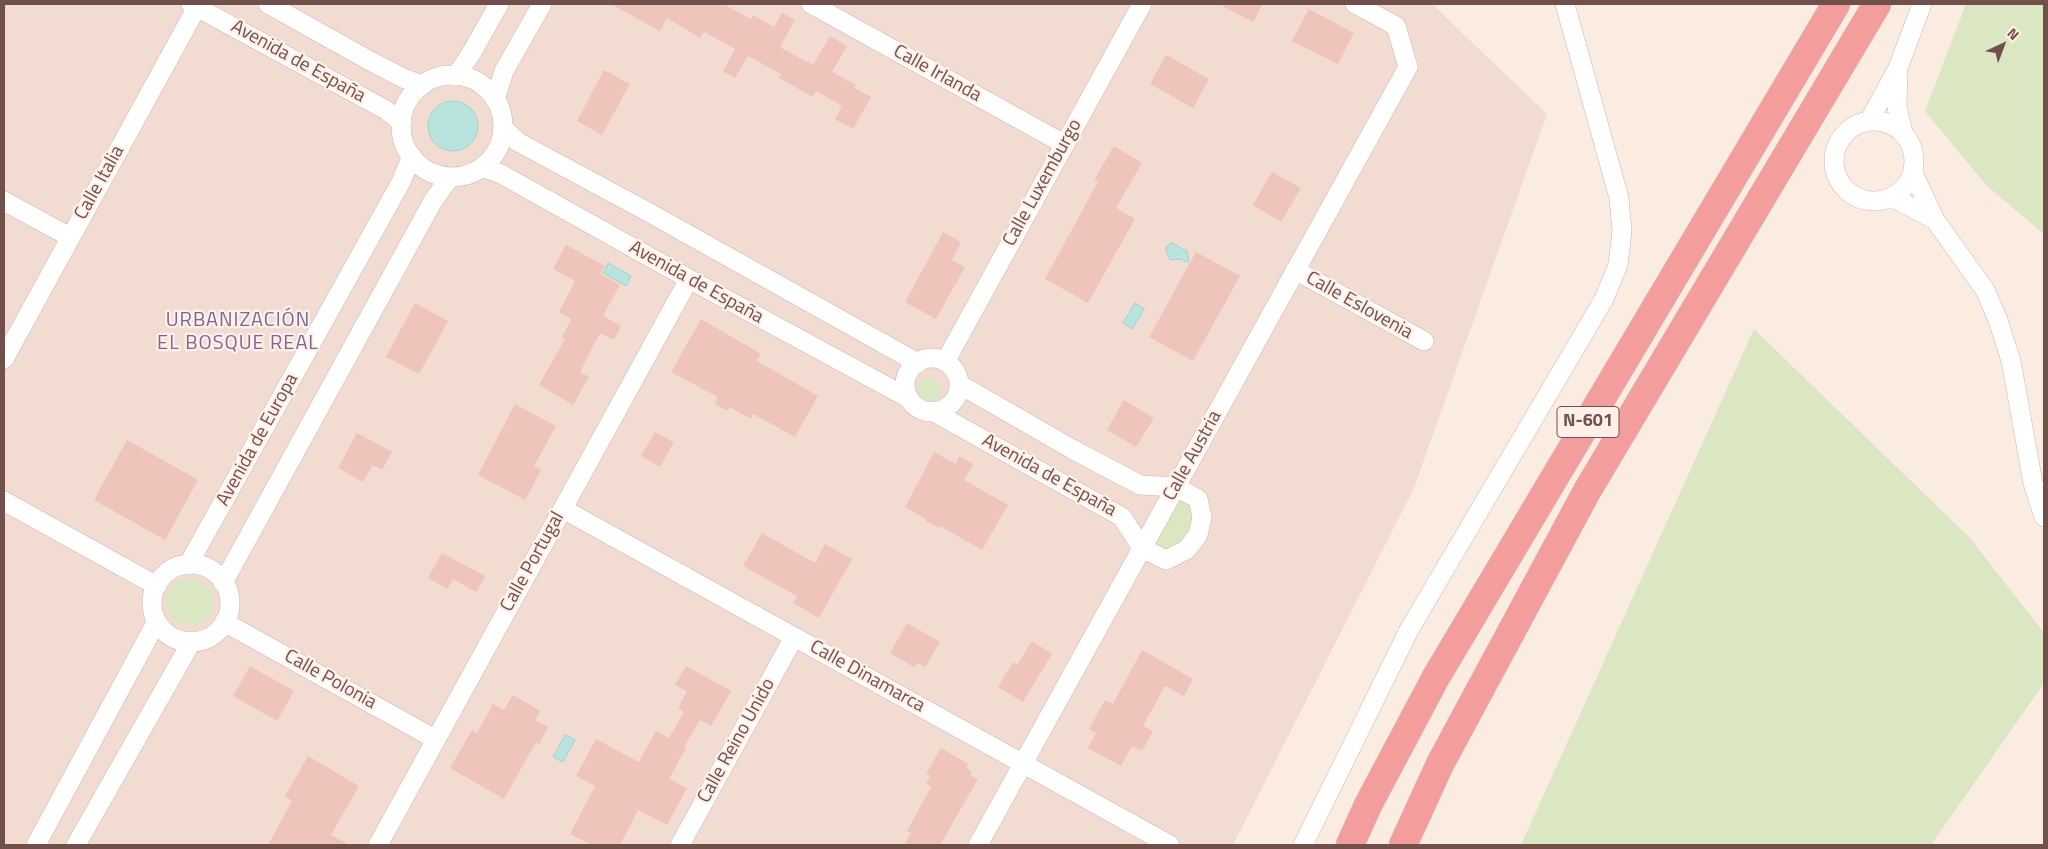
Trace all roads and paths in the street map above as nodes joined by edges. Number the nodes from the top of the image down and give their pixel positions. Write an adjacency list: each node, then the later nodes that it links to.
1 (268, 4): 14 (street, Avenida de España)
2 (500, 4): 13 (street)
3 (542, 4): 15 (street)
4 (811, 4): 20 (street, Calle Irlanda)
5 (1142, 4): 20 (street, Calle Luxemburgo)
6 (1355, 4): 29 (street, Calle Austria)
7 (1565, 4): 58 (street)
8 (1836, 4): 59 (highway, N-601)
9 (1877, 4): 60 (highway, N-601)
10 (1922, 4): 12 (street)
11 (194, 5): 17 (street, Avenida de España); 28 (street, Calle Italia)
12 (1898, 68): 16 (street); 19 (street)
13 (456, 76): 14 (street); 15 (street)
14 (423, 85): 17 (street)
15 (495, 100): 18 (street)
16 (1869, 121): 19 (street); 25 (street)
17 (402, 124): 21 (street)
18 (503, 128): 22 (street); 34 (street, Avenida de España)
19 (1903, 132): 23 (street)
20 (1064, 144): 33 (street, Calle Luxemburgo)
21 (412, 156): 24 (street); 43 (street, Avenida de Europa)
22 (482, 168): 24 (street); 30 (street, Avenida de España)
23 (1913, 173): 25 (street); 27 (street)
24 (450, 177): 44 (street, Avenida de Europa)
25 (1892, 197): 27 (street)
26 (4, 201): 28 (street)
27 (1935, 220): 41 (street)
28 (70, 237): 32 (street, Calle Italia)
29 (1295, 270): 31 (street, Calle Eslovenia); 38 (street, Calle Austria)
30 (689, 279): 36 (street, Avenida de España); 40 (street, Calle Portugal)
31 (1424, 341)
32 (4, 359)
33 (945, 362): 34 (street); 35 (street)
34 (918, 363): 36 (street)
35 (959, 384): 37 (street); 38 (street, Avenida de España)
36 (910, 399): 37 (street)
37 (932, 411): 42 (street, Avenida de España)
38 (1176, 487): 42 (street, Calle Austria); 42 (street, Avenida de España)
39 (4, 501): 45 (street)
40 (563, 509): 48 (street, Calle Dinamarca); 50 (street, Calle Portugal)
41 (2044, 517)
42 (1142, 548): 51 (street, Calle Austria)
43 (188, 565): 44 (street); 45 (street)
44 (223, 583): 47 (street)
45 (157, 586): 46 (street)
46 (157, 621): 49 (street); 52 (street)
47 (224, 622): 49 (street); 50 (street, Calle Polonia)
48 (794, 637): 51 (street, Calle Dinamarca); 55 (street, Calle Reino Unido)
49 (192, 641): 53 (street)
50 (435, 739): 54 (street, Calle Portugal)
51 (1023, 764): 56 (street, Calle Austria); 57 (street, Calle Dinamarca)
52 (36, 845)
53 (76, 845)
54 (378, 845)
55 (680, 845)
56 (978, 845)
57 (1170, 845)
58 (1303, 845)
59 (1350, 845)
60 (1403, 845)

